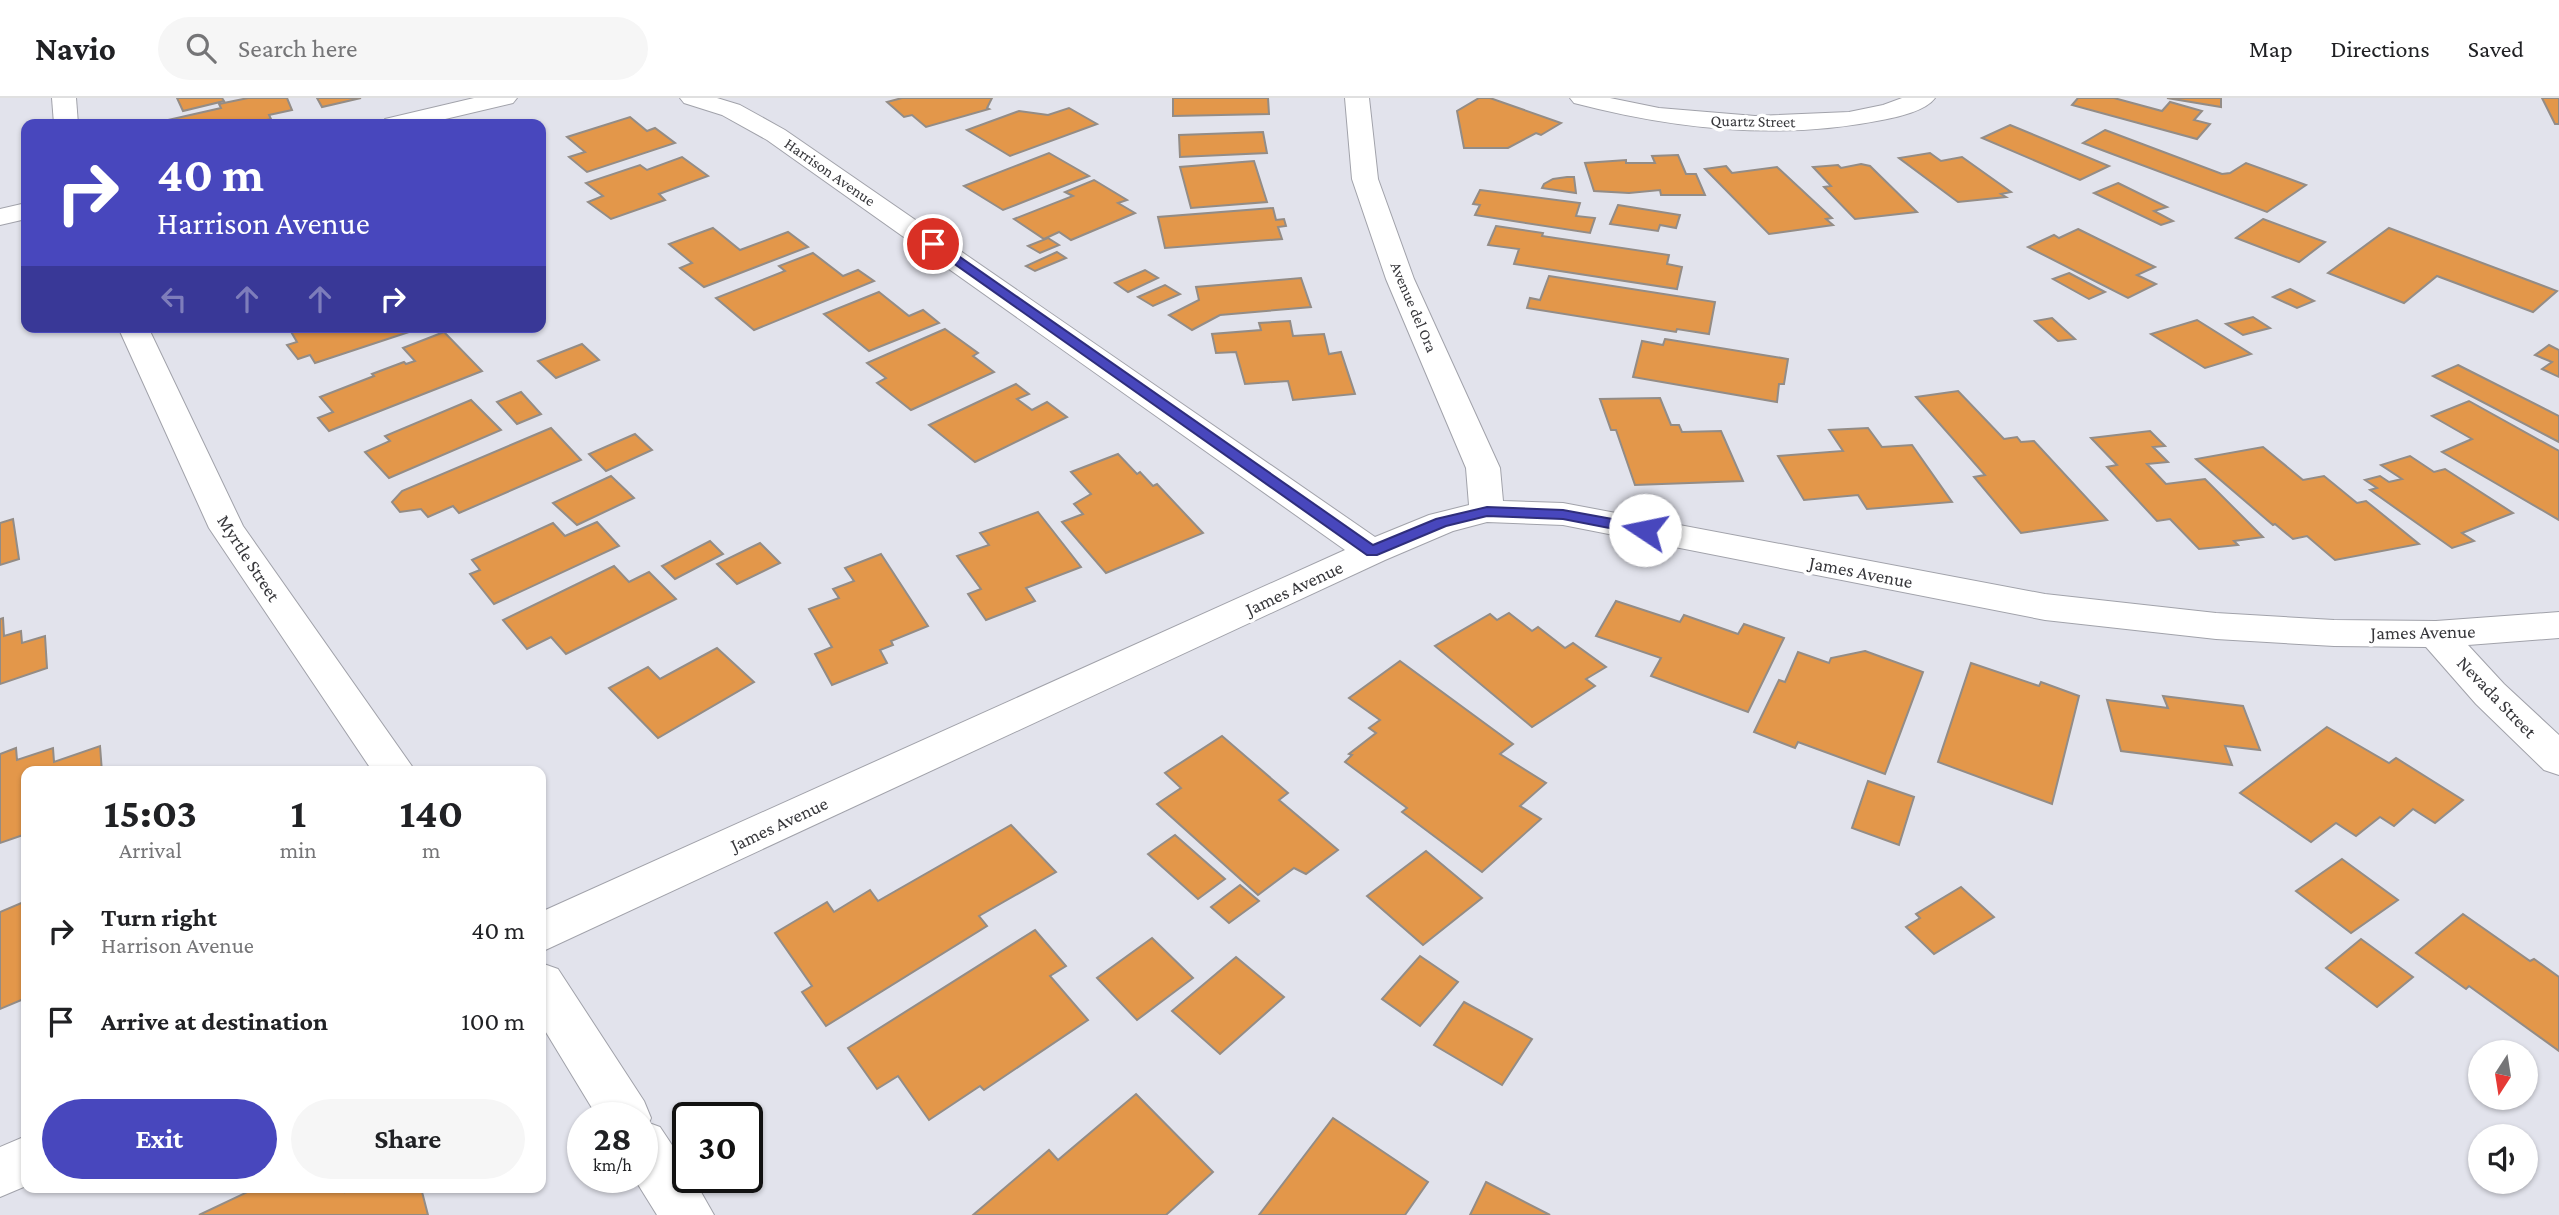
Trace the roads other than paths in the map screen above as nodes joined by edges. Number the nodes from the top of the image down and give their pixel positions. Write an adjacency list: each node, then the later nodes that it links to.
1 (64, 98): 7 (street)
2 (505, 98): 8 (street)
3 (692, 98): 13 (street, Harrison Avenue)
4 (1357, 98): 12 (street, Avenue del Ora)
5 (1582, 98): 6 (street, Quartz Street)
6 (1923, 98)
7 (66, 119)
8 (415, 119)
9 (21, 212): 10 (street)
10 (0, 217)
11 (136, 333): 17 (street, Myrtle Street)
12 (1487, 511): 13 (street, James Avenue); 15 (street, James Avenue)
13 (1372, 552): 18 (street, James Avenue)
14 (2559, 625): 15 (street, James Avenue)
15 (2436, 634): 16 (street, Nevada Street)
16 (2559, 759)
17 (391, 766)
18 (546, 931)
19 (546, 992): 20 (street)
20 (616, 1102)
21 (21, 1163): 23 (street)
22 (658, 1169): 24 (street)
23 (0, 1172)
24 (687, 1215)

